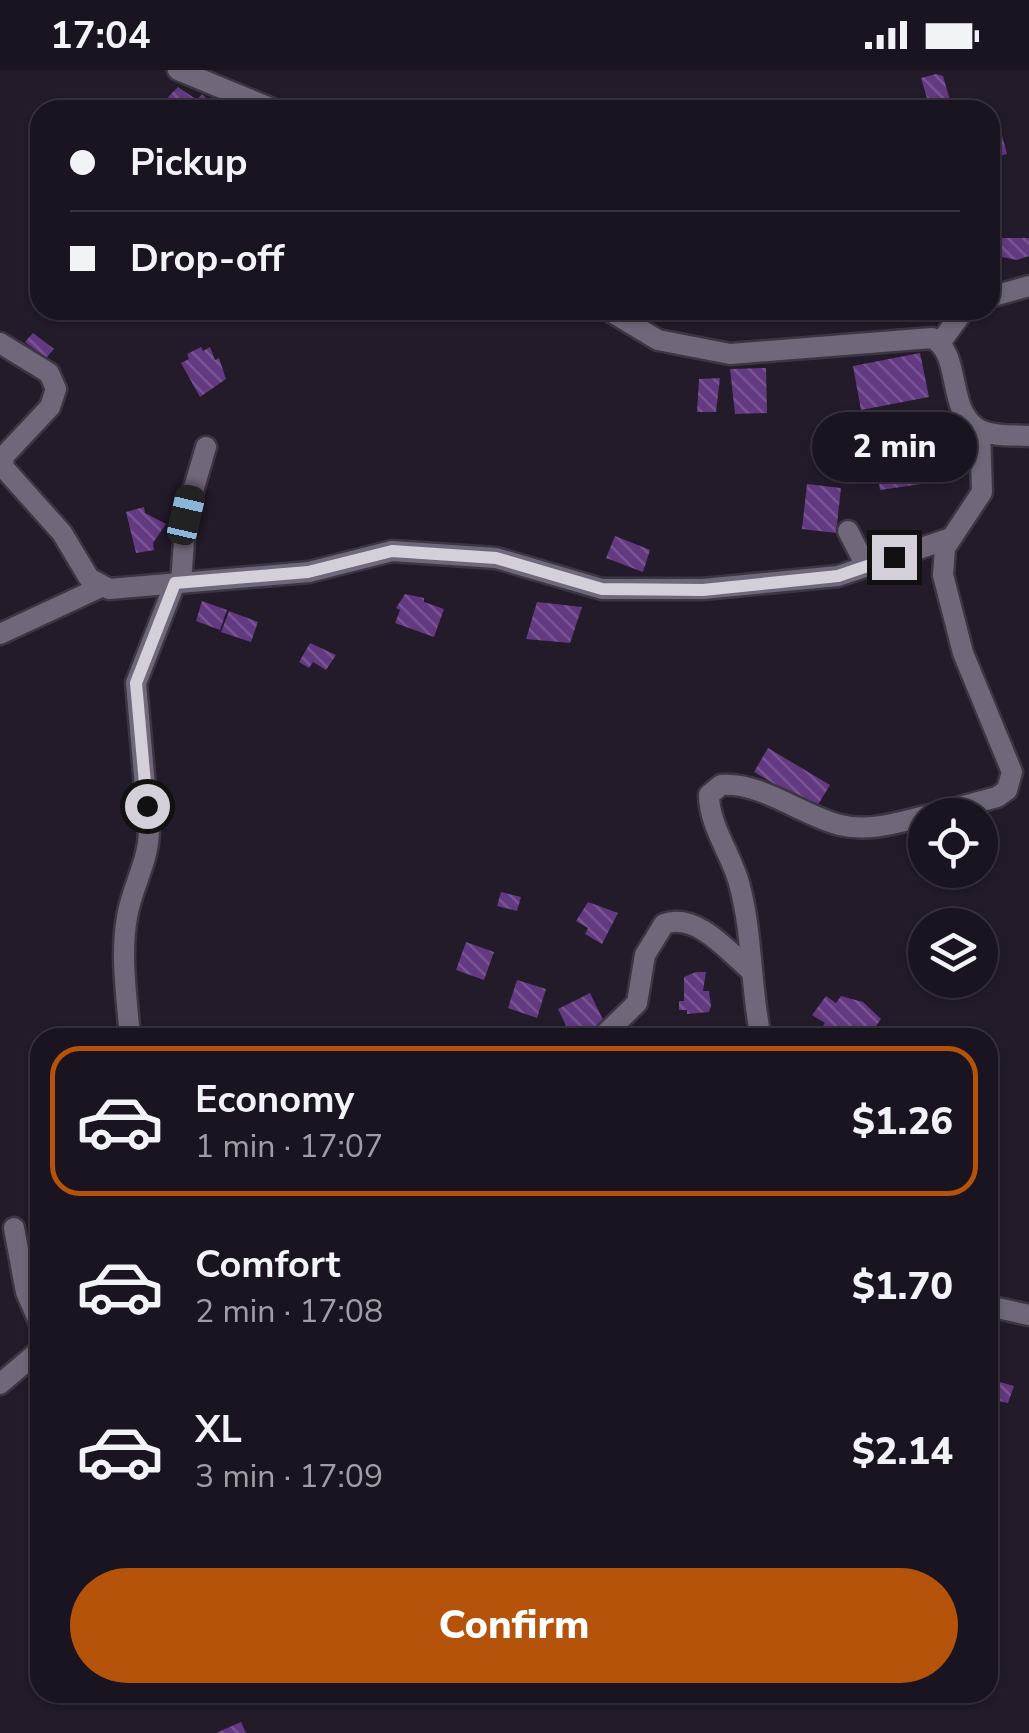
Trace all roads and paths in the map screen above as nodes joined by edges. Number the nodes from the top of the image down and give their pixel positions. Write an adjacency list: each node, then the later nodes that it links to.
1 (178, 70): 2 (street)
2 (251, 100)
3 (1029, 286): 4 (street)
4 (1000, 295)
5 (625, 320): 8 (street)
6 (957, 320): 8 (street)
7 (0, 343): 16 (street)
8 (940, 343): 9 (street)
9 (980, 430): 10 (street); 13 (street)
10 (1029, 436)
11 (206, 447): 15 (street)
12 (848, 531): 14 (street)
13 (950, 538): 14 (street); 18 (street)
14 (866, 566): 15 (street)
15 (178, 583): 16 (street); 21 (street)
16 (102, 587): 17 (street)
17 (0, 634)
18 (993, 798)
19 (908, 820): 20 (street)
20 (750, 970): 22 (street); 23 (street)
21 (129, 1028)
22 (611, 1028)
23 (760, 1028)
24 (14, 1228): 25 (street)
25 (30, 1301)
26 (998, 1308): 27 (street)
27 (1029, 1315)
28 (30, 1358): 29 (street)
29 (0, 1384)

